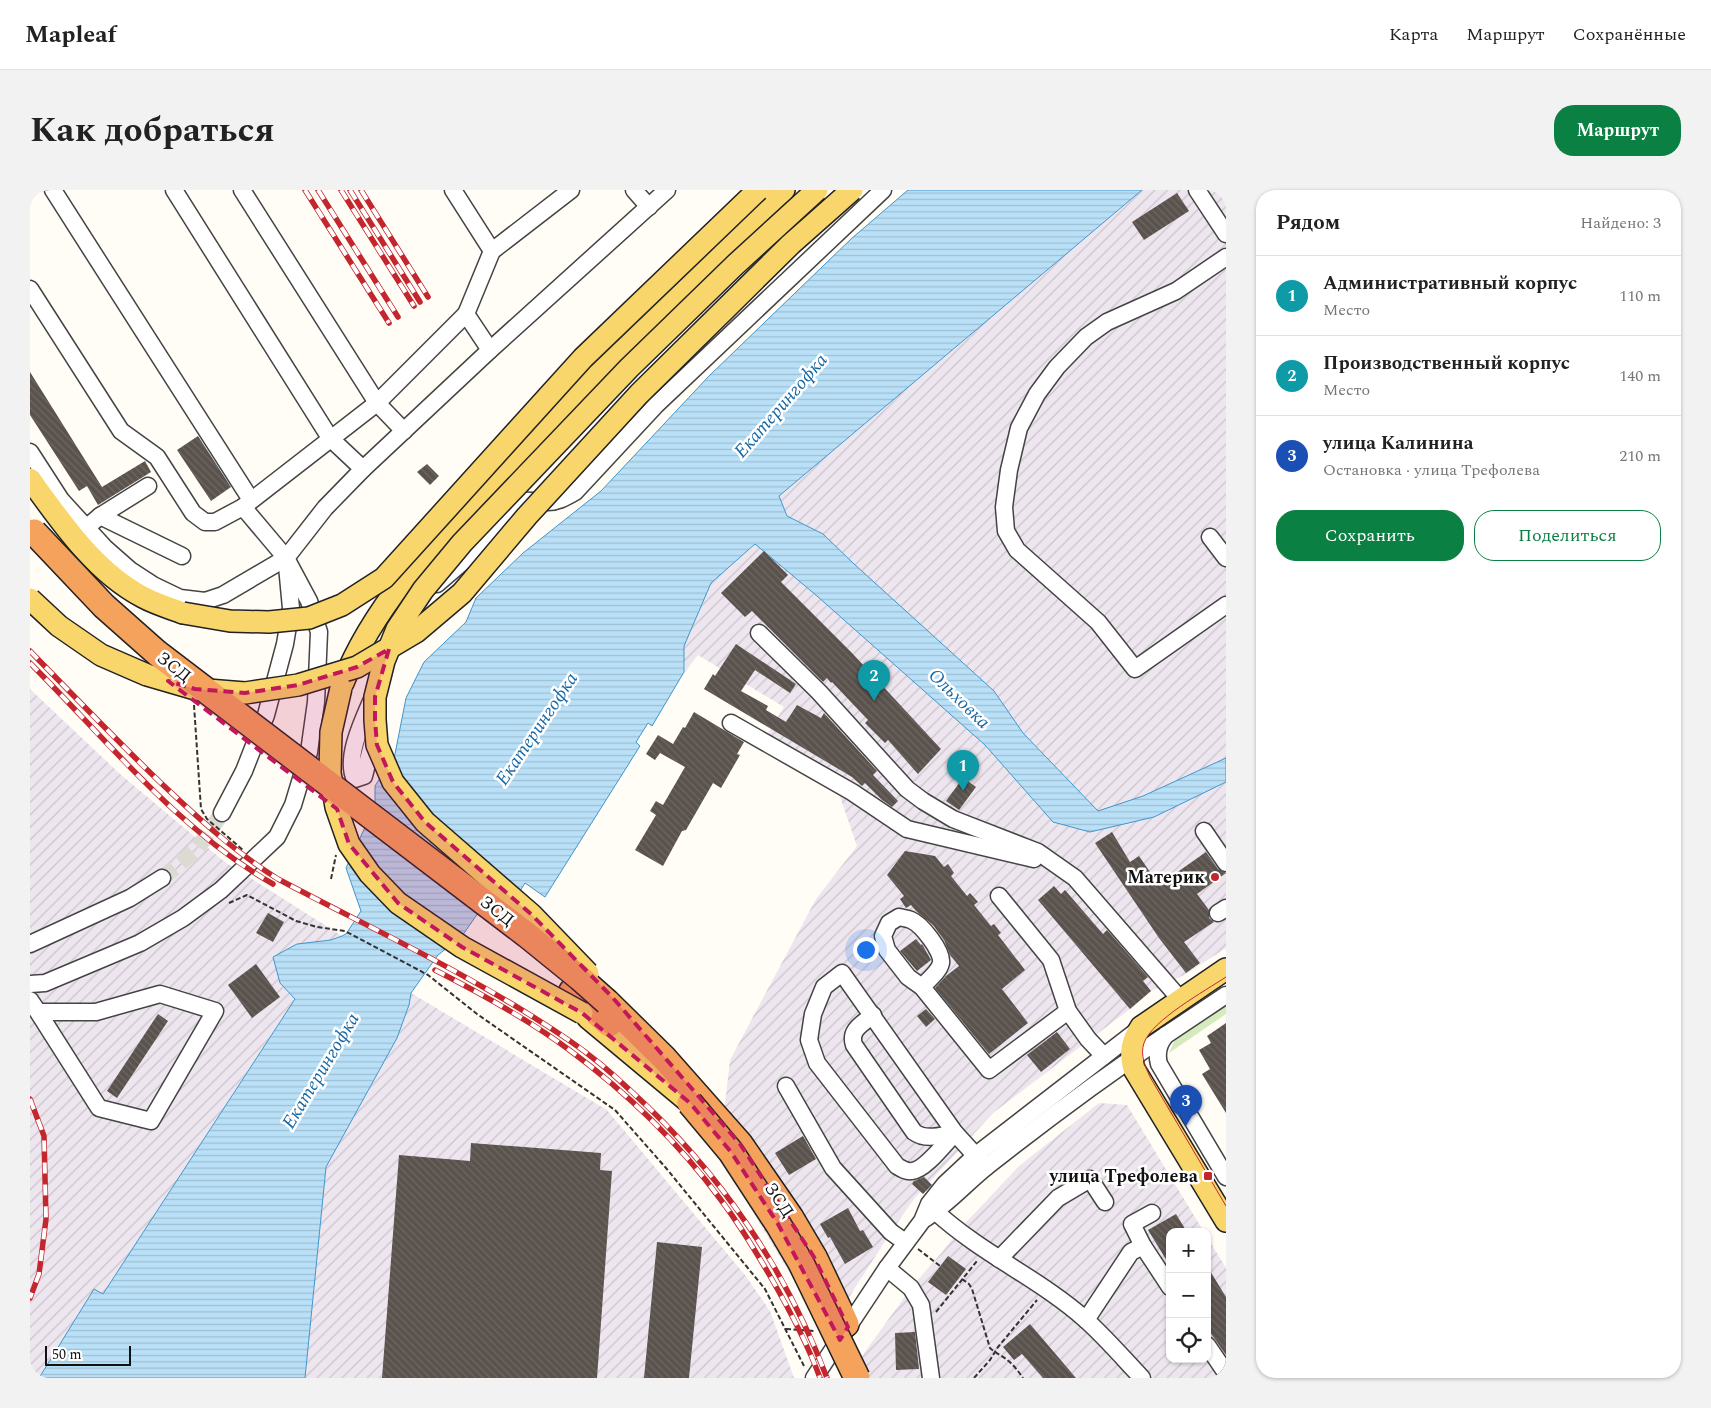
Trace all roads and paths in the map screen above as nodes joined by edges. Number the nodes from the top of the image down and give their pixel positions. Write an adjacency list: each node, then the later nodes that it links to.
1 (53, 190): 28 (street)
2 (174, 190): 23 (street)
3 (242, 190): 21 (street)
4 (453, 190): 16 (street)
5 (571, 190): 16 (street)
6 (634, 190): 14 (street)
7 (667, 190): 14 (street)
8 (758, 190): 26 (main road, bridge)
9 (784, 190): 63 (main road, bridge)
10 (817, 190): 61 (main road, bridge)
11 (852, 190): 37 (main road, bridge)
12 (883, 190): 40 (street)
13 (1197, 190): 15 (street)
14 (649, 207): 20 (street)
15 (1226, 234)
16 (492, 251): 19 (street)
17 (1226, 257): 38 (street)
18 (30, 289): 28 (street)
19 (466, 314): 20 (street); 21 (street)
20 (490, 350): 22 (street)
21 (377, 403): 22 (street); 23 (street)
22 (404, 431): 25 (street)
23 (330, 438): 25 (street); 28 (street)
24 (30, 452): 31 (street)
25 (363, 469): 35 (street)
26 (30, 479)
27 (148, 486): 29 (street)
28 (247, 503): 35 (street)
29 (100, 516): 31 (street); 34 (street)
30 (30, 526): 41 (street); 61 (highway, ЗСД, bridge)
31 (86, 528): 35 (street)
32 (1210, 537): 36 (street)
33 (30, 553): 63 (highway, ЗСД, bridge)
34 (182, 556)
35 (286, 558): 43 (street); 46 (street)
36 (1226, 558)
37 (30, 599)
38 (1226, 605)
39 (759, 633): 45 (street)
40 (385, 672): 40 (street)
41 (193, 681): 46 (path)
42 (731, 723): 45 (street)
43 (222, 813)
44 (1204, 832): 47 (street)
45 (1046, 858): 56 (street)
46 (254, 859): 53 (street)
47 (1226, 863)
48 (162, 878): 51 (street)
49 (999, 896): 58 (street)
50 (224, 905): 82 (path)
51 (30, 944)
52 (1226, 969): 56 (main road)
53 (30, 984)
54 (922, 987): 58 (street)
55 (1226, 994): 60 (street)
56 (1180, 999): 60 (main road)
57 (34, 1006): 57 (street)
58 (1068, 1011): 60 (street)
59 (872, 1015): 64 (street); 64 (street); 64 (street)
60 (1139, 1048): 65 (street); 65 (street); 66 (street); 70 (main road)
61 (664, 1058): 89 (highway, ЗСД)
62 (786, 1086): 72 (street)
63 (690, 1103): 88 (highway, ЗСД, bridge)
64 (955, 1133): 65 (street)
65 (981, 1161): 68 (street); 71 (street)
66 (1226, 1177)
67 (1105, 1202): 74 (street)
68 (936, 1212): 71 (street); 74 (street)
69 (1152, 1213): 73 (street)
70 (1226, 1220)
71 (922, 1221): 72 (street)
72 (911, 1245): 75 (path); 76 (street)
73 (1143, 1246): 78 (street); 80 (street)
74 (992, 1254): 77 (path); 79 (street)
75 (940, 1266)
76 (886, 1268): 81 (street); 86 (street)
77 (962, 1279): 81 (path); 85 (path)
78 (1166, 1281)
79 (1046, 1290): 80 (street); 85 (path)
80 (1086, 1320): 93 (street)
81 (924, 1328): 90 (street)
82 (786, 1329): 83 (path); 86 (path)
83 (820, 1332)
84 (1211, 1351): 87 (street)
85 (995, 1353): 91 (path); 92 (path)
86 (809, 1372)
87 (1226, 1374)
88 (857, 1378)
89 (871, 1378)
90 (931, 1378)
91 (974, 1378)
92 (1022, 1378)
93 (1142, 1378)

